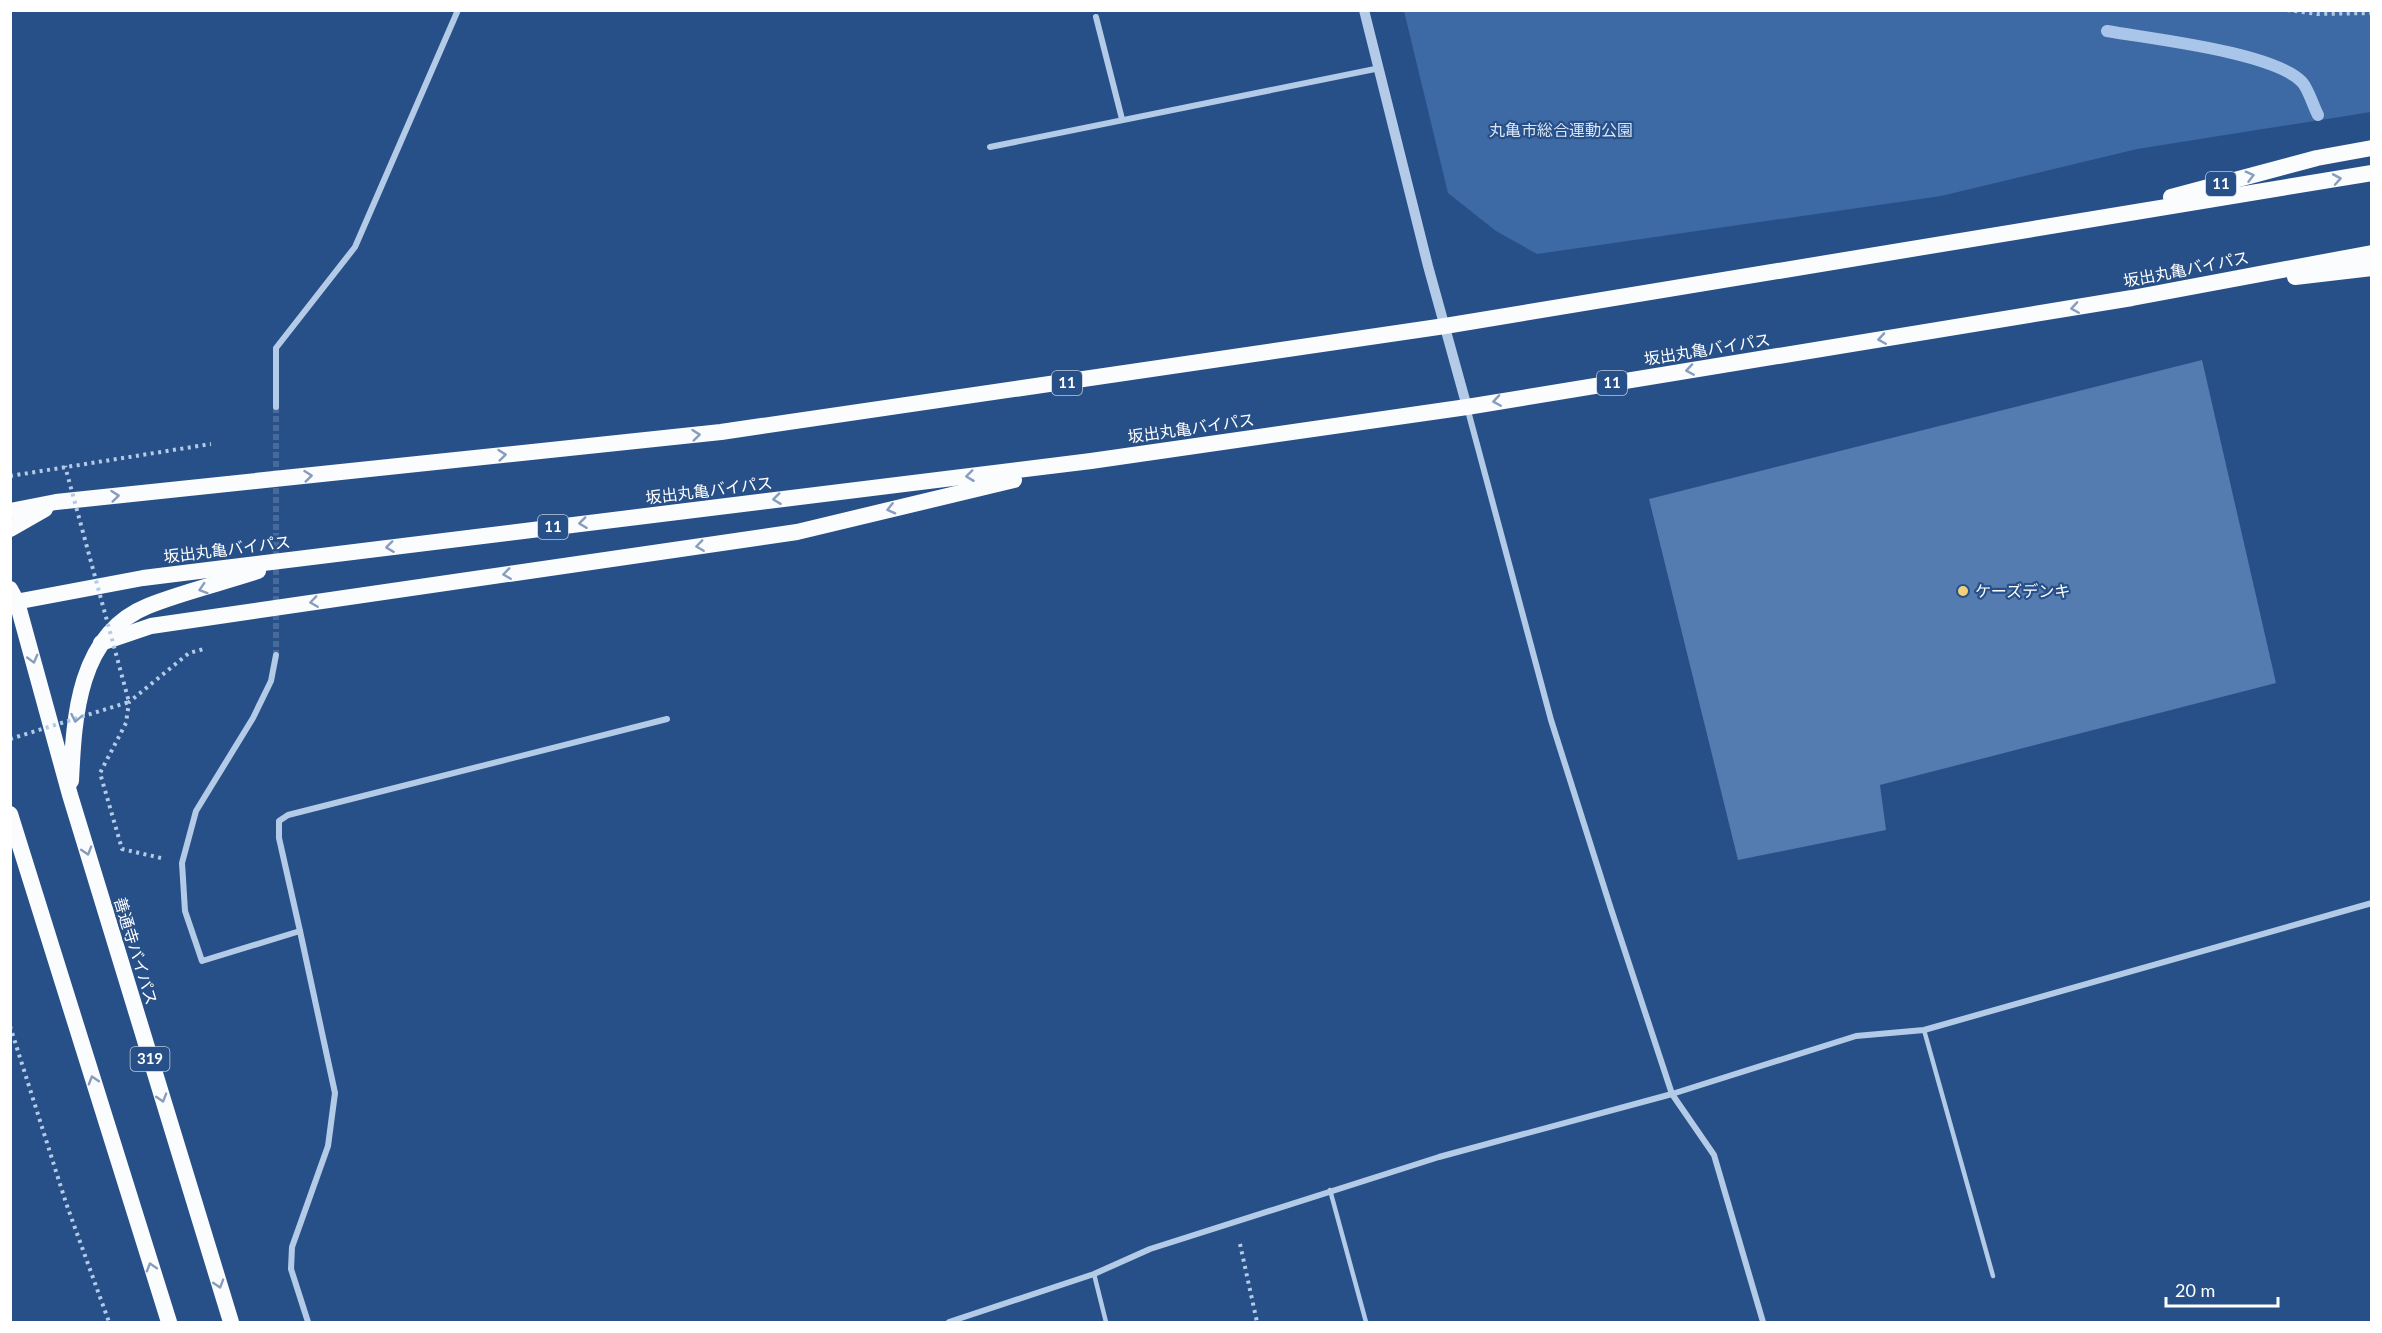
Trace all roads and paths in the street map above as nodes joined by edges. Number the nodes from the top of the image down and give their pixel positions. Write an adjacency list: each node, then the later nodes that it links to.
1 (458, 10): 16 (street)
2 (1364, 10): 6 (street)
3 (2287, 10): 4 (path)
4 (2372, 13)
5 (1096, 17): 7 (street)
6 (1380, 68): 7 (street); 15 (street)
7 (1122, 119): 8 (street)
8 (990, 147)
9 (2372, 148): 11 (highway, 11, one-way to 9)
10 (2372, 173): 11 (highway, 11, one-way to 10)
11 (2072, 223): 15 (highway, 11)
12 (2372, 253): 14 (highway, 坂出丸亀バイパス / 11)
13 (2372, 268): 14 (highway)
14 (2132, 298): 17 (highway, 坂出丸亀バイパス / 11, one-way to 17)
15 (1445, 326): 17 (street); 22 (highway, 11, one-way to 15)
16 (276, 407)
17 (1467, 407): 19 (highway, 坂出丸亀バイパス / 11); 42 (street)
18 (211, 444): 20 (path)
19 (1091, 461): 25 (highway, 坂出丸亀バイパス / 11, one-way to 25); 27 (highway, one-way to 27)
20 (65, 466): 21 (path); 30 (path, bridge)
21 (10, 476)
22 (56, 502): 23 (highway, 11); 24 (highway)
23 (10, 511)
24 (10, 529)
25 (299, 558): 26 (highway, 坂出丸亀バイパス / 11); 27 (highway, one-way to 27)
26 (13, 598): 35 (highway, 善通寺バイパス / 319, one-way to 35)
27 (102, 643): 35 (highway, one-way to 35)
28 (196, 651): 30 (path)
29 (276, 655): 37 (street)
30 (129, 702): 32 (path, bridge); 33 (path)
31 (667, 719): 39 (street)
32 (10, 739)
33 (103, 767)
34 (102, 779): 37 (path)
35 (70, 795): 49 (highway, 善通寺バイパス / 319, one-way to 49)
36 (10, 814): 48 (highway, one-way to 36)
37 (182, 863): 39 (street)
38 (2372, 903): 41 (street)
39 (300, 931): 50 (street)
40 (10, 1026): 47 (path)
41 (1924, 1030): 42 (street); 46 (lane)
42 (1672, 1094): 43 (street); 55 (street)
43 (1330, 1190): 44 (street); 54 (lane)
44 (1235, 1222): 45 (street); 53 (path)
45 (1094, 1274): 51 (street); 52 (lane)
46 (1994, 1276)
47 (109, 1323)
48 (169, 1323)
49 (231, 1323)
50 (308, 1323)
51 (949, 1323)
52 (1106, 1323)
53 (1257, 1323)
54 (1366, 1323)
55 (1763, 1323)

